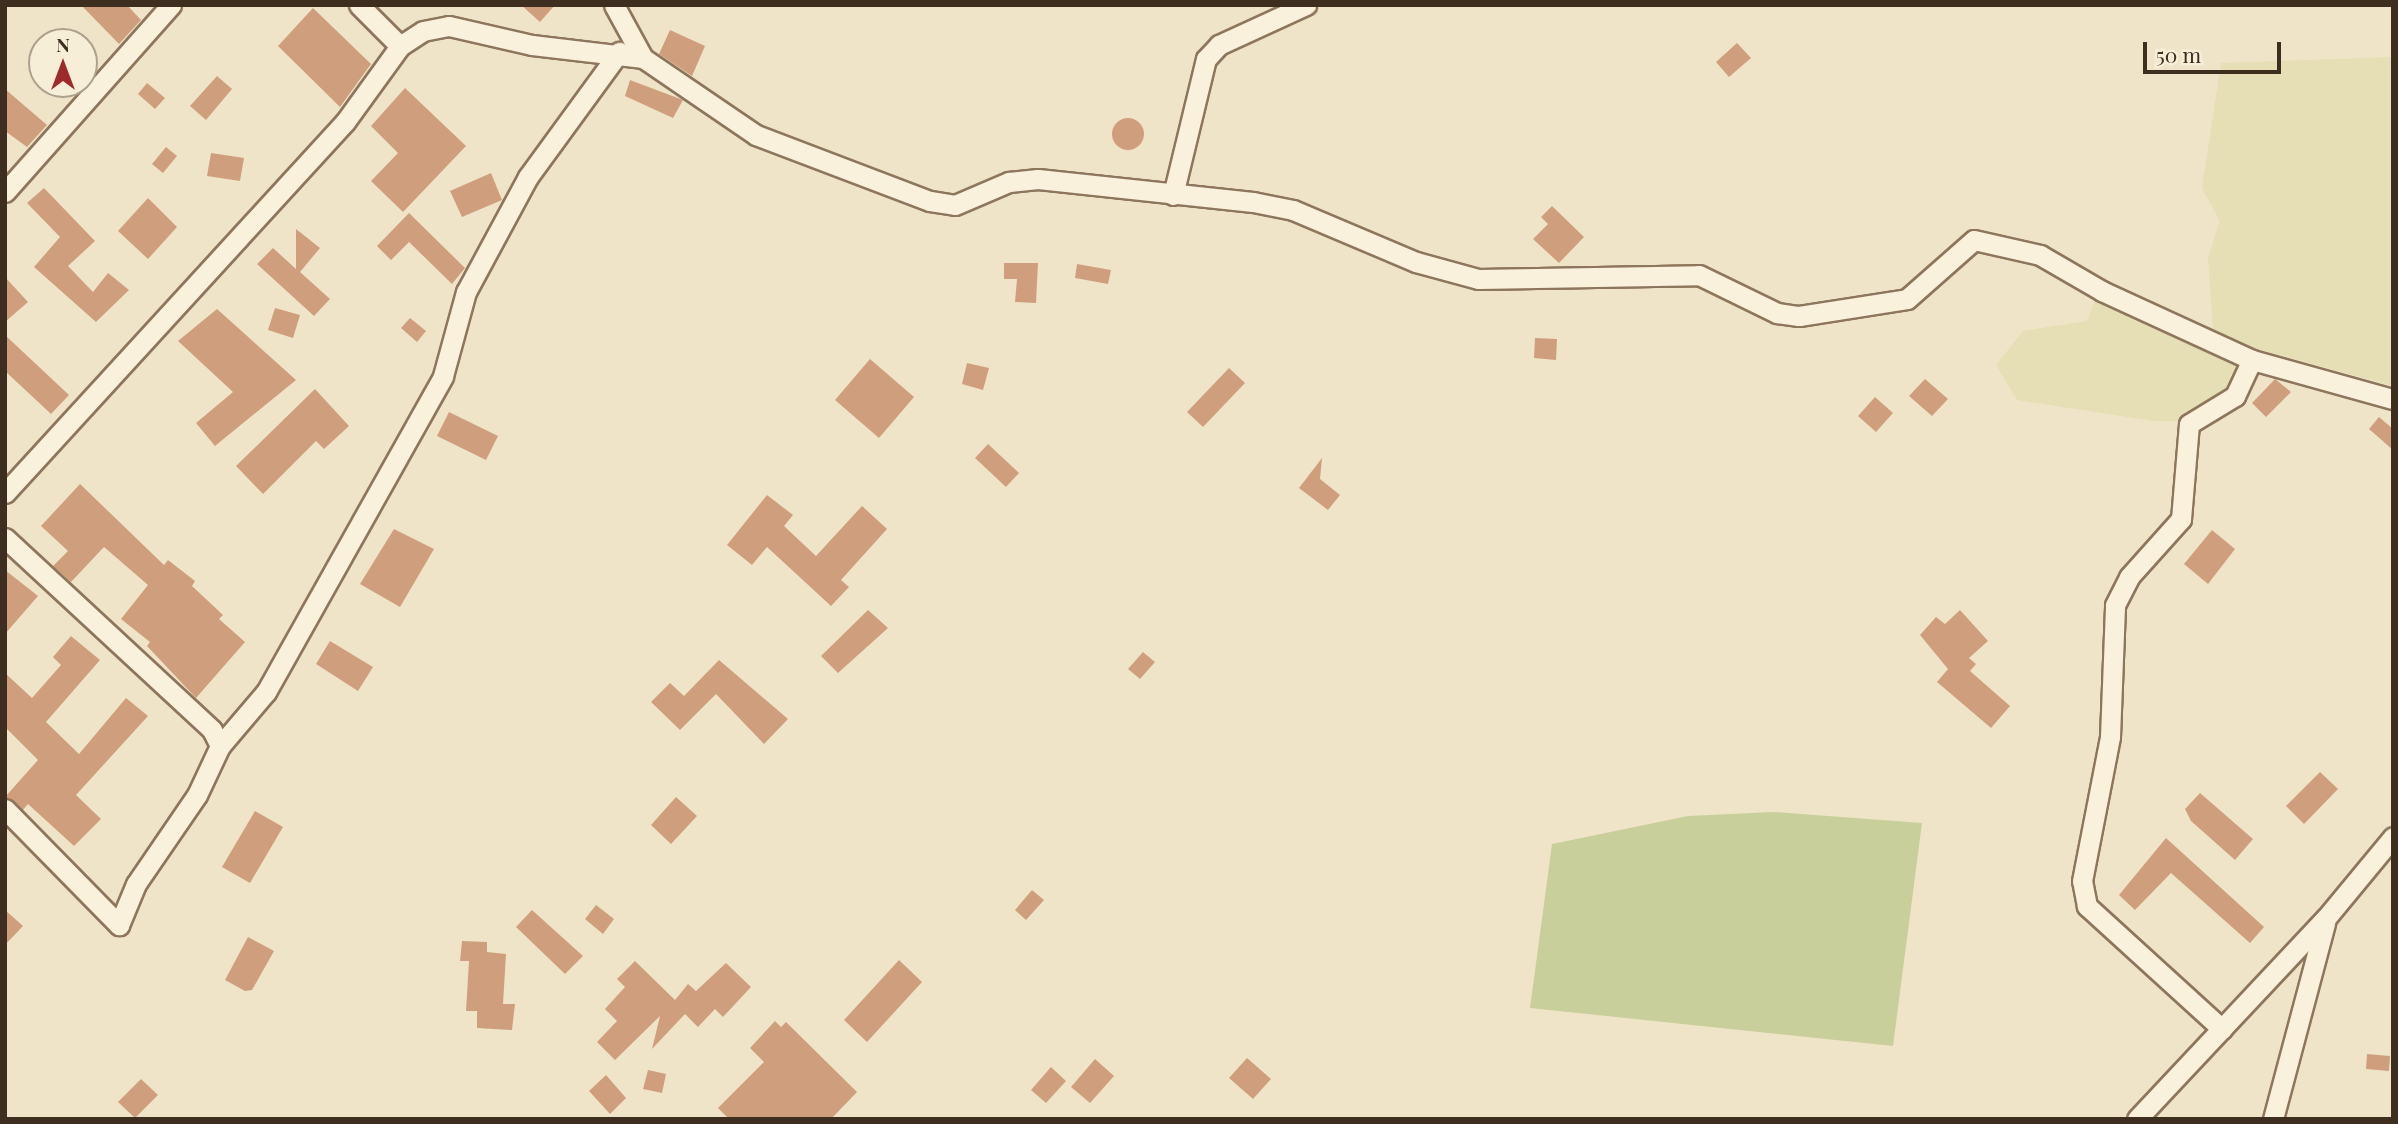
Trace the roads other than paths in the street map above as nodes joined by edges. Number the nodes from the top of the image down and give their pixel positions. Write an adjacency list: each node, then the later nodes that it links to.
1 (171, 5): 8 (street)
2 (359, 5): 5 (street)
3 (614, 5): 7 (street)
4 (1306, 5): 9 (street)
5 (400, 46): 6 (street); 12 (street)
6 (619, 52): 7 (street); 14 (street)
7 (643, 58): 9 (street)
8 (5, 192)
9 (1173, 195): 10 (street)
10 (2252, 360): 11 (street); 18 (street)
11 (2393, 399)
12 (5, 493)
13 (5, 538): 14 (street)
14 (220, 746): 15 (street)
15 (5, 809)
16 (2393, 837): 17 (street)
17 (2326, 918): 18 (street); 20 (street)
18 (2222, 1029): 19 (street)
19 (2137, 1119)
20 (2273, 1119)

